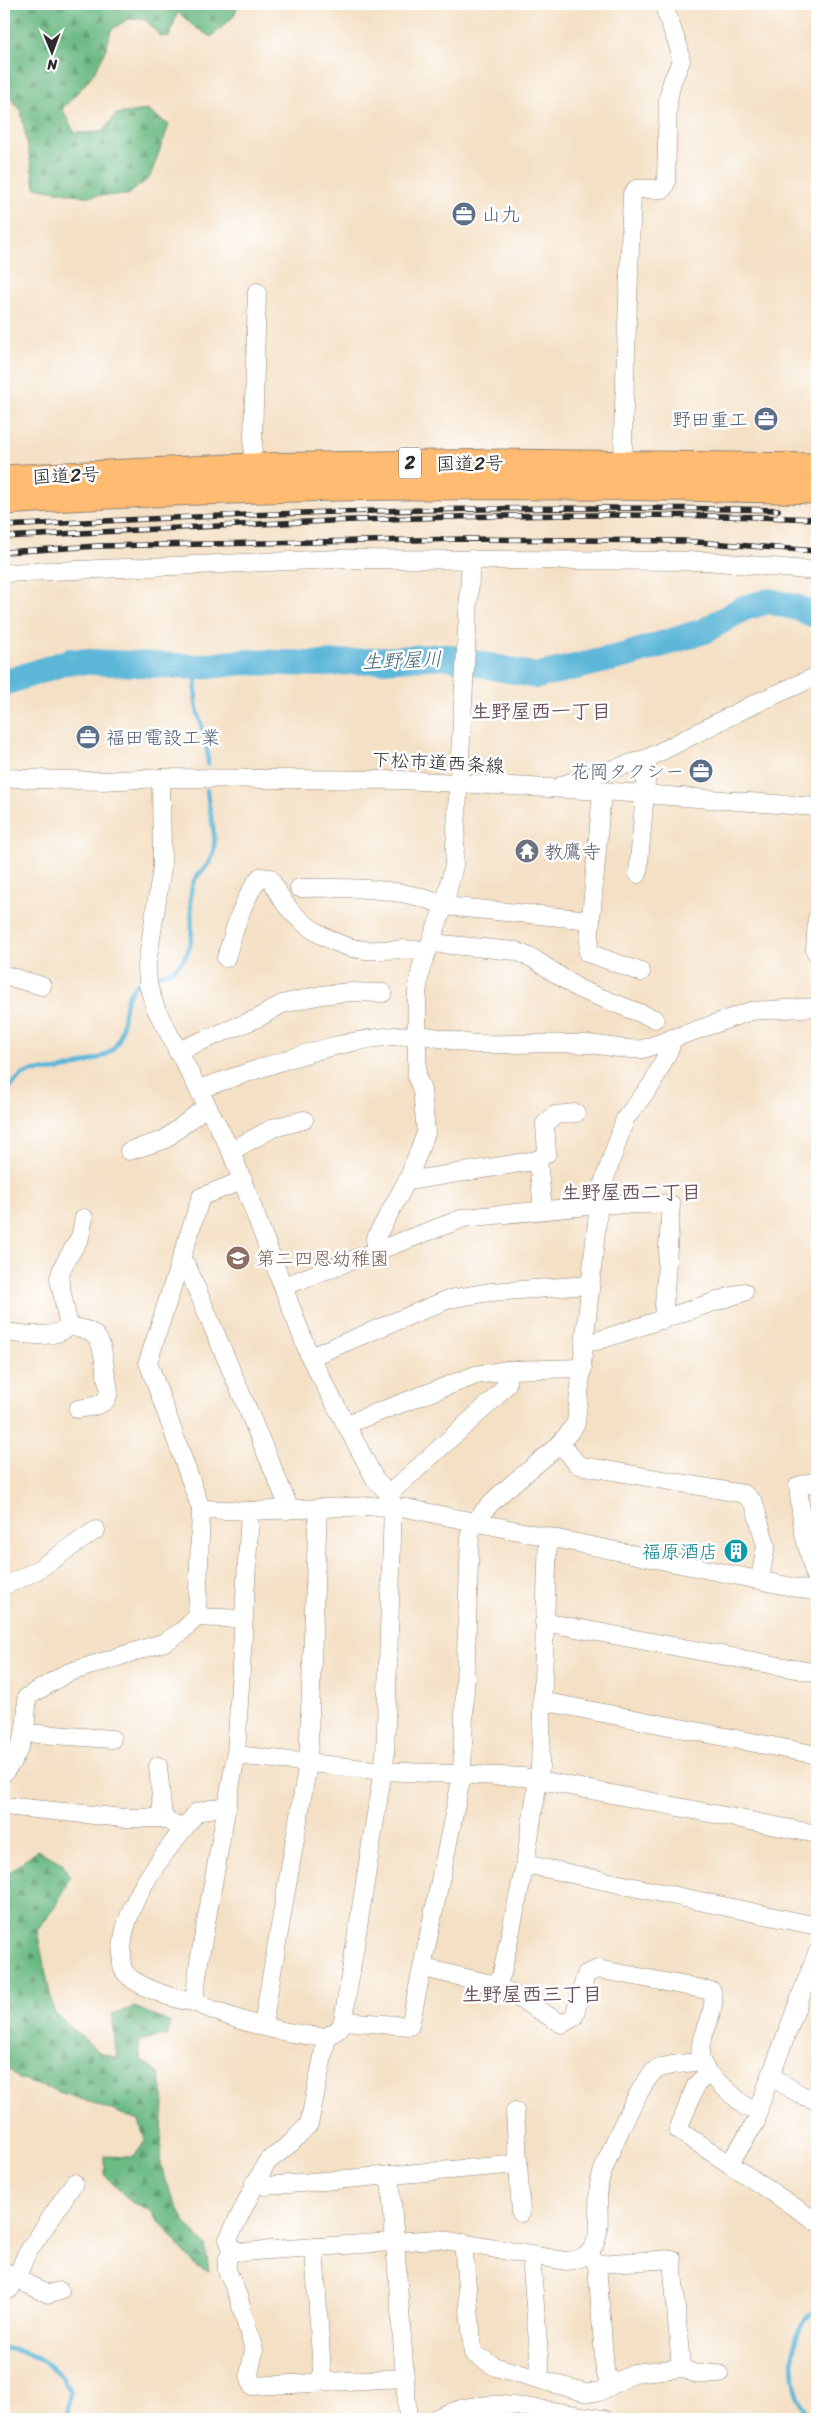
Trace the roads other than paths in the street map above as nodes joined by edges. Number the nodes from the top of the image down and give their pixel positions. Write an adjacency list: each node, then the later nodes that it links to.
1 (663, 4): 5 (street)
2 (257, 292): 3 (street)
3 (251, 466): 5 (highway, 国道2号 / 2); 6 (highway, 国道2号 / 2); 7 (street)
4 (817, 466): 5 (highway, 国道2号 / 2)
5 (624, 476): 7 (highway, 国道2号 / 2); 8 (highway, 国道2号 / 2)
6 (4, 478)
7 (253, 490): 9 (highway, 国道2号 / 2)
8 (817, 491)
9 (4, 502)
10 (471, 559): 11 (street); 12 (street); 17 (street)
11 (817, 571)
12 (4, 573)
13 (817, 676): 14 (street)
14 (648, 758): 18 (street); 20 (street)
15 (4, 778): 16 (street, 下松市道西条線)
16 (161, 778): 17 (street, 下松市道西条線); 38 (street)
17 (460, 783): 18 (street, 下松市道西条線); 24 (street)
18 (550, 789): 19 (street, 下松市道西条線)
19 (602, 791): 20 (street, 下松市道西条線); 26 (street)
20 (644, 795): 21 (street, 下松市道西条線); 22 (street)
21 (817, 807)
22 (638, 874)
23 (299, 888): 24 (street)
24 (444, 906): 26 (street); 27 (street)
25 (817, 919): 28 (street)
26 (591, 920): 30 (street)
27 (429, 947): 29 (street); 35 (street); 36 (street)
28 (815, 951)
29 (226, 958)
30 (641, 972)
31 (4, 975): 32 (street)
32 (42, 986)
33 (383, 993): 38 (street)
34 (817, 1007): 37 (street)
35 (655, 1018)
36 (416, 1035): 37 (street); 39 (street); 46 (street)
37 (672, 1038): 48 (street)
38 (177, 1050): 39 (street)
39 (198, 1089): 40 (street)
40 (207, 1106): 43 (street); 44 (street)
41 (576, 1113): 45 (street)
42 (304, 1120): 44 (street)
43 (129, 1151)
44 (231, 1151): 47 (street)
45 (538, 1160): 46 (street); 49 (street)
46 (408, 1179): 51 (street)
47 (242, 1180): 52 (street); 54 (street)
48 (598, 1206): 49 (street); 53 (street); 56 (street)
49 (543, 1210): 51 (street)
50 (84, 1218): 57 (street)
51 (378, 1249): 54 (street)
52 (181, 1260): 68 (street); 70 (street)
53 (590, 1285): 59 (street); 60 (street)
54 (284, 1286): 60 (street)
55 (744, 1292): 56 (street)
56 (663, 1320): 59 (street)
57 (69, 1327): 58 (street); 63 (street)
58 (4, 1332)
59 (585, 1342): 61 (street)
60 (310, 1357): 64 (street)
61 (583, 1368): 62 (street); 65 (street)
62 (508, 1370): 64 (street); 67 (street)
63 (78, 1409)
64 (347, 1424): 67 (street)
65 (560, 1443): 72 (street); 75 (street)
66 (817, 1481): 76 (street)
67 (391, 1500): 69 (street); 72 (street); 90 (street)
68 (201, 1509): 71 (street); 79 (street)
69 (318, 1509): 70 (street); 88 (street)
70 (287, 1510): 71 (street)
71 (250, 1511): 80 (street)
72 (474, 1523): 74 (street); 92 (street)
73 (96, 1530): 77 (street)
74 (548, 1538): 75 (street); 81 (street)
75 (760, 1579): 78 (street)
76 (817, 1584)
77 (4, 1586)
78 (817, 1592)
79 (197, 1617): 80 (street); 84 (street)
80 (242, 1619): 86 (street)
81 (544, 1622): 82 (street); 83 (street)
82 (817, 1672)
83 (542, 1701): 87 (street); 93 (street)
84 (25, 1733): 85 (street); 91 (street)
85 (112, 1740)
86 (236, 1755): 88 (street); 95 (street)
87 (817, 1755)
88 (308, 1763): 90 (street); 106 (street)
89 (158, 1766): 96 (street)
90 (383, 1771): 92 (street); 105 (street)
91 (4, 1773)
92 (462, 1774): 93 (street); 102 (street)
93 (538, 1780): 98 (street); 99 (street)
94 (4, 1806): 96 (street)
95 (227, 1808): 97 (street); 104 (street)
96 (162, 1818): 97 (street)
97 (184, 1829): 104 (street)
98 (817, 1834)
99 (525, 1864): 100 (street); 103 (street)
100 (817, 1926)
101 (817, 1953): 109 (street)
102 (424, 1968): 103 (street); 105 (street)
103 (496, 1985): 108 (street)
104 (194, 2002): 106 (street)
105 (342, 2021): 107 (street)
106 (263, 2025): 107 (street)
107 (327, 2036): 117 (street)
108 (704, 2067): 111 (street); 114 (street); 125 (street)
109 (772, 2077): 110 (street); 111 (street)
110 (817, 2101)
111 (759, 2107): 114 (street)
112 (515, 2111): 113 (street)
113 (518, 2164): 115 (street); 118 (street)
114 (729, 2164): 119 (street)
115 (390, 2175): 117 (street); 120 (street)
116 (74, 2183): 126 (street)
117 (254, 2183): 123 (street)
118 (521, 2213)
119 (817, 2222)
120 (394, 2241): 121 (street); 122 (street); 130 (street)
121 (465, 2243): 124 (street); 131 (street)
122 (314, 2247): 123 (street); 132 (street)
123 (232, 2248): 132 (street)
124 (534, 2256): 125 (street); 131 (street)
125 (593, 2259): 128 (street); 133 (street)
126 (8, 2281): 127 (street)
127 (60, 2291)
128 (681, 2368): 129 (street); 133 (street)
129 (719, 2374)
130 (404, 2378): 132 (street); 134 (street)
131 (538, 2378): 133 (street)
132 (320, 2380)
133 (610, 2385)
134 (408, 2419)
135 (434, 2419): 136 (street)
136 (604, 2419)

